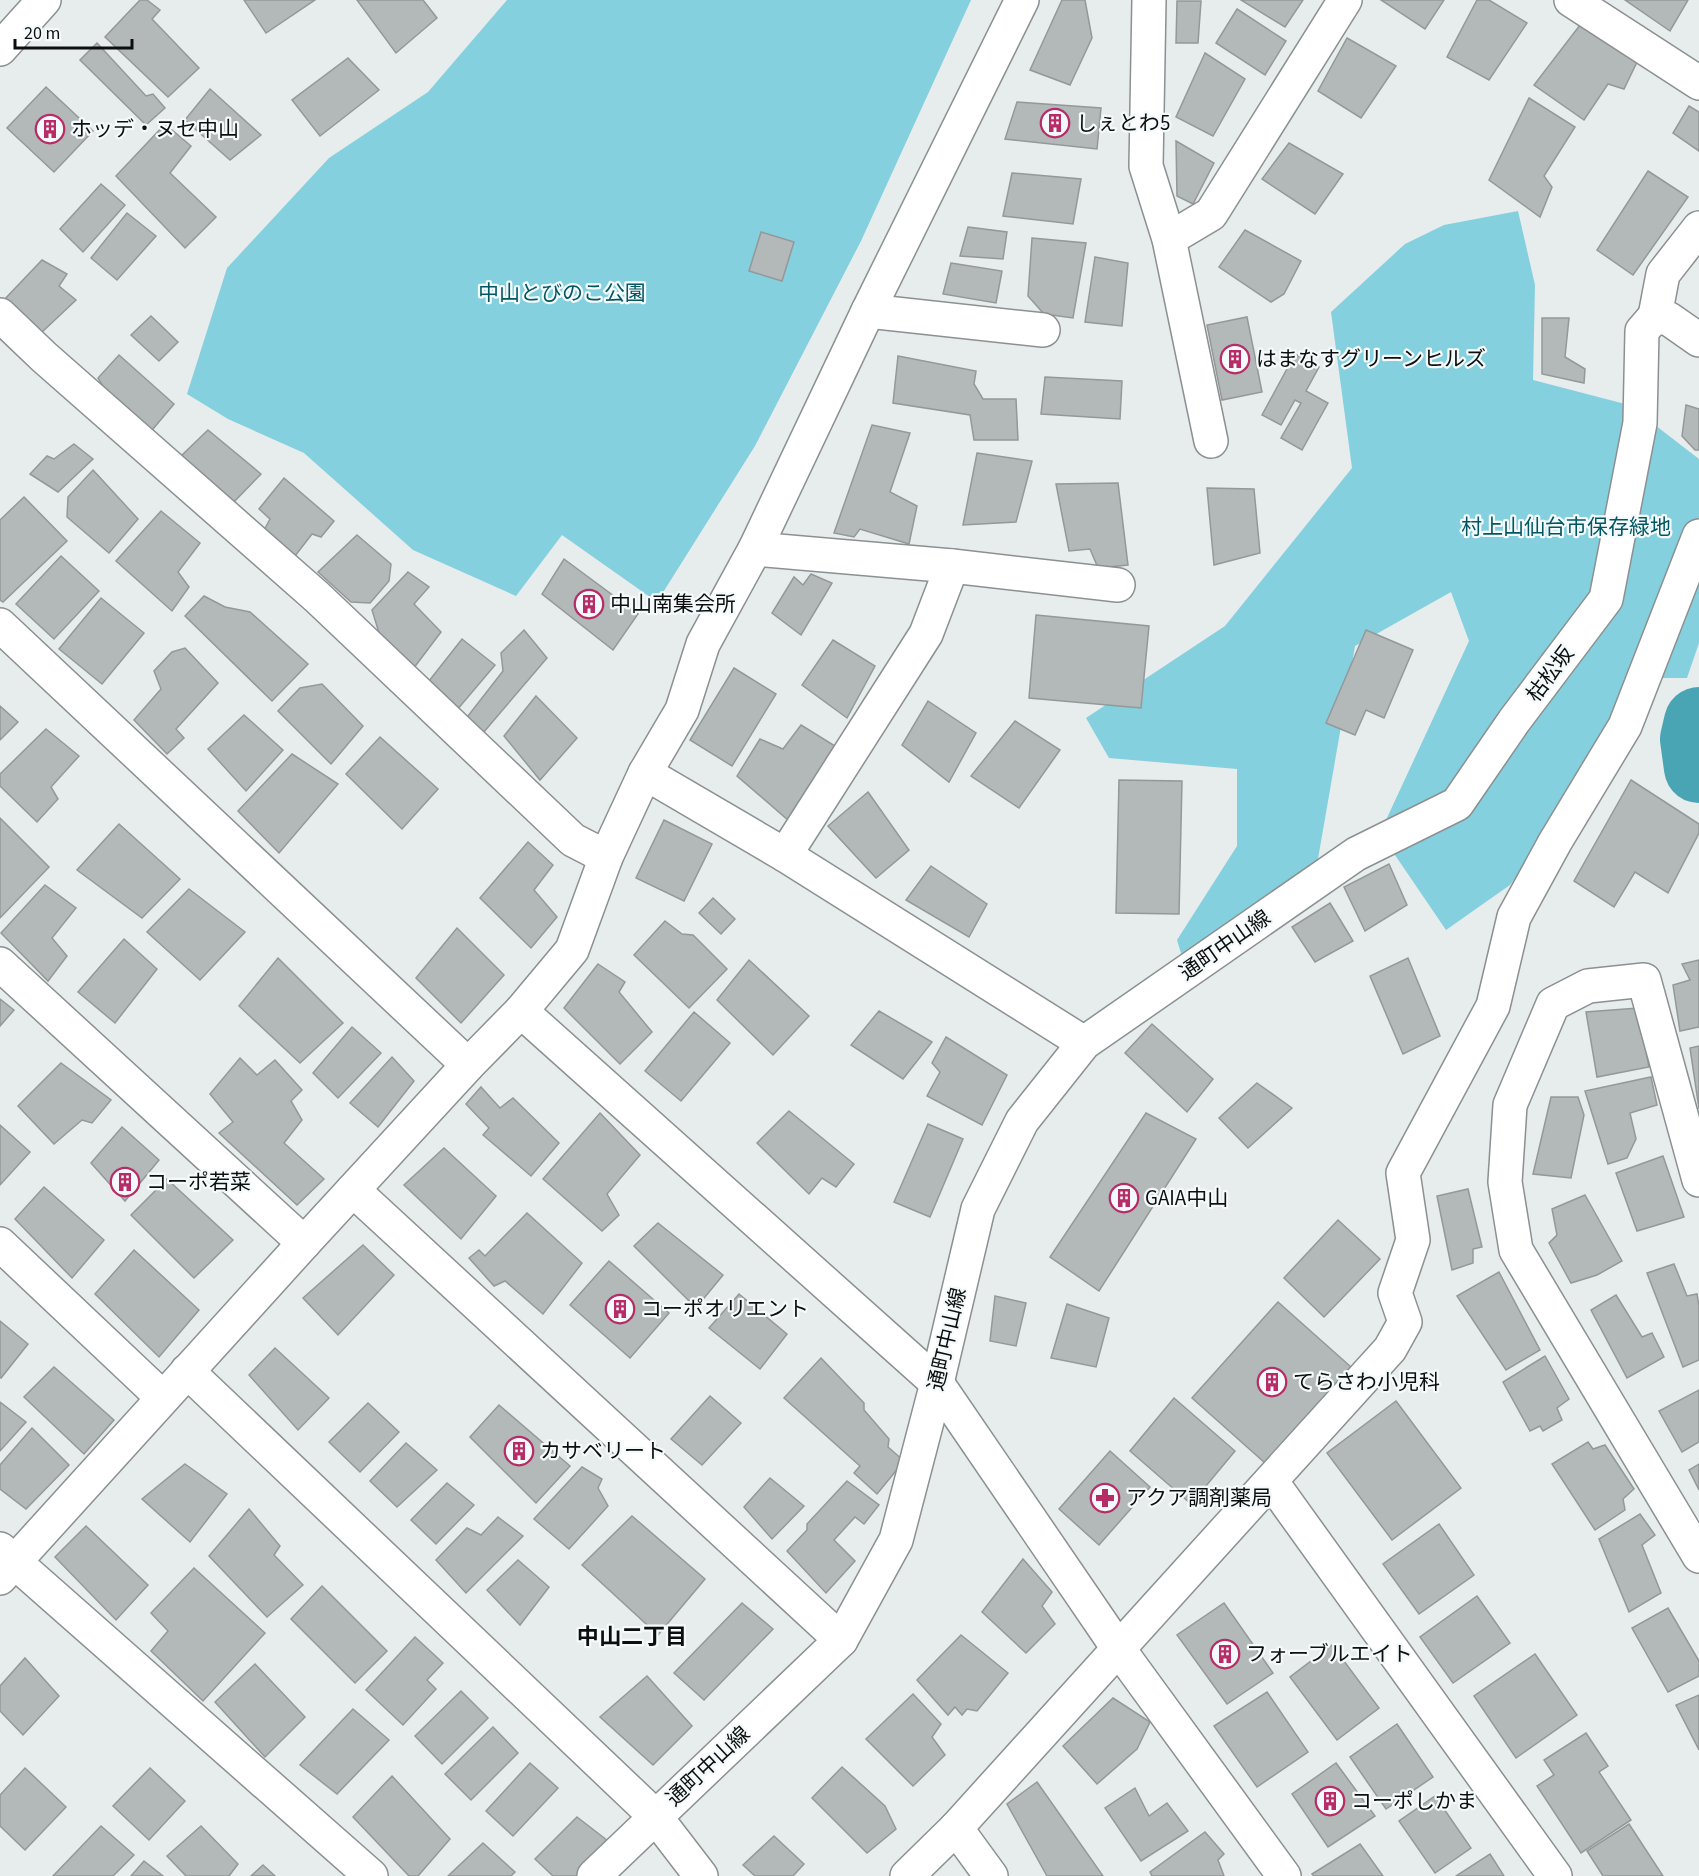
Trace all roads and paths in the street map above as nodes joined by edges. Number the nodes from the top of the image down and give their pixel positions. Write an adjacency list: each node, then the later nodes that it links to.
1 (44, 0): 6 (street)
2 (1022, 0): 10 (street)
3 (1149, 0): 9 (street)
4 (1345, 0): 9 (street)
5 (1571, 0): 7 (street)
6 (0, 49)
7 (1699, 83)
8 (1699, 228): 12 (street, 枯松坂)
9 (1169, 239): 15 (street)
10 (868, 311): 13 (street); 17 (street)
11 (0, 315): 24 (street)
12 (1655, 316): 14 (street); 22 (street, 枯松坂)
13 (1043, 330)
14 (1699, 340)
15 (1210, 441)
16 (1699, 536): 36 (street)
17 (754, 549): 18 (street); 21 (street)
18 (952, 566): 19 (street); 23 (street)
19 (1118, 585)
20 (0, 625): 28 (street)
21 (645, 773): 23 (street); 24 (street)
22 (1356, 854): 27 (street, 通町中山線)
23 (785, 855): 27 (street)
24 (606, 857): 26 (street)
25 (0, 964): 31 (street)
26 (521, 1011): 28 (street); 34 (street)
27 (1084, 1043): 34 (street, 通町中山線)
28 (468, 1065): 30 (street)
29 (1699, 1180): 37 (street)
30 (353, 1190): 31 (street); 39 (street)
31 (304, 1243): 33 (street)
32 (0, 1244): 35 (street)
33 (187, 1371): 35 (street); 41 (street)
34 (938, 1383): 39 (street, 通町中山線); 40 (street)
35 (163, 1398): 38 (street)
36 (1271, 1480): 40 (street); 49 (street)
37 (1699, 1556)
38 (5, 1563): 43 (street)
39 (841, 1640): 41 (street, 通町中山線)
40 (1118, 1648): 42 (street); 48 (street)
41 (655, 1816): 44 (street, 通町中山線); 45 (street)
42 (956, 1828): 46 (street); 47 (street)
43 (371, 1876)
44 (594, 1876)
45 (701, 1876)
46 (907, 1876)
47 (991, 1876)
48 (1284, 1876)
49 (1555, 1876)

